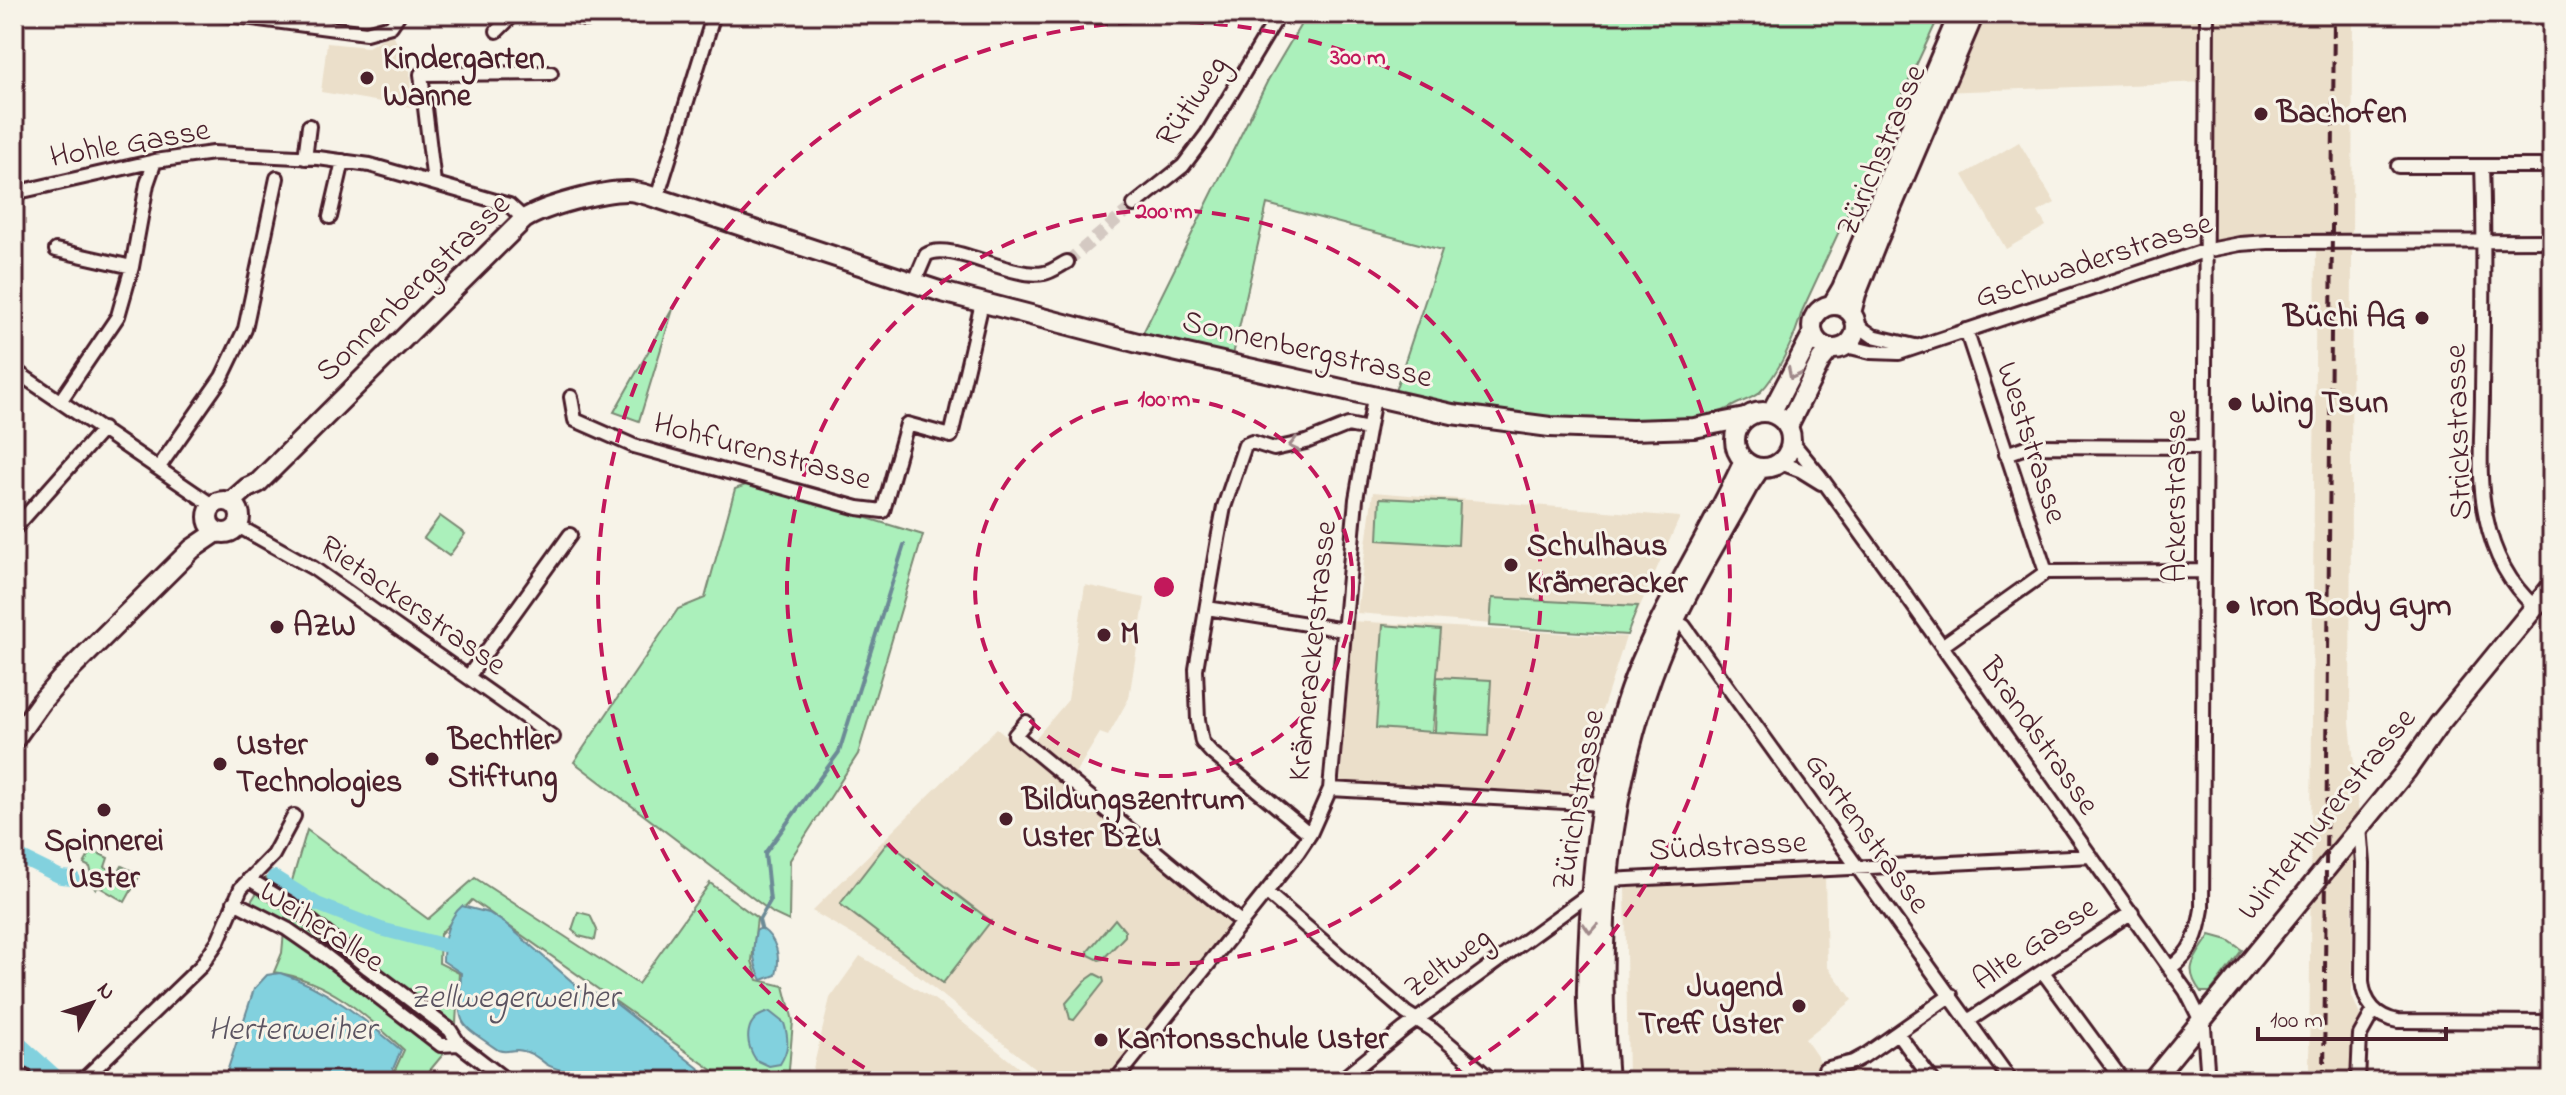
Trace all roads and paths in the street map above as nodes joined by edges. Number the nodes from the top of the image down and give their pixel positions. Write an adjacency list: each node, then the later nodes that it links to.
1 (221, 14): 2 (street)
2 (399, 14)
3 (514, 14): 11 (street)
4 (568, 14): 10 (street)
5 (714, 14): 23 (street)
6 (1279, 14): 24 (street, Rütiweg)
7 (1959, 14): 35 (main road, Zürichstrasse)
8 (1974, 14): 36 (main road, Zürichstrasse)
9 (2207, 14): 30 (street, Ackerstrasse)
10 (597, 17)
11 (497, 31)
12 (551, 73): 21 (street)
13 (309, 126): 14 (street)
14 (305, 158): 15 (street, Hohle Gasse); 16 (street, Hohle Gasse)
15 (155, 161): 22 (street, Hohle Gasse); 32 (street)
16 (343, 161): 21 (street, Hohle Gasse); 25 (street)
17 (2398, 166): 19 (street)
18 (2552, 166): 19 (street)
19 (2482, 167): 27 (street)
20 (277, 178): 56 (street)
21 (434, 183): 26 (street, Hohle Gasse)
22 (14, 193)
23 (657, 198): 26 (main road, Sonnenbergstrasse); 33 (main road, Sonnenbergstrasse)
24 (1134, 205)
25 (330, 217)
26 (524, 219): 58 (main road, Sonnenbergstrasse)
27 (2484, 241): 28 (street, Gschwaderstrasse); 30 (street, Gschwaderstrasse); 64 (street, Strickstrasse)
28 (2552, 241)
29 (56, 250): 32 (street)
30 (2204, 251): 37 (street, Gschwaderstrasse); 52 (street, Ackerstrasse)
31 (1067, 262): 33 (street)
32 (132, 267): 44 (street)
33 (914, 283): 34 (main road, Sonnenbergstrasse)
34 (982, 303): 42 (street, Hohfurenstrasse); 43 (main road, Sonnenbergstrasse)
35 (1832, 305): 36 (main road); 38 (main road)
36 (1854, 319): 39 (street); 40 (main road)
37 (1966, 330): 39 (street, Gschwaderstrasse); 53 (street, Weststrasse)
38 (1813, 333): 40 (main road); 45 (main road, one-way to 45)
39 (1915, 346): 40 (street, Gschwaderstrasse)
40 (1838, 347): 50 (main road)
41 (14, 370): 44 (street, Rietackerstrasse)
42 (571, 397)
43 (1374, 398): 47 (main road, Sonnenbergstrasse); 49 (street, Krämerackerstrasse)
44 (61, 400): 48 (street, Rietackerstrasse)
45 (1771, 413): 46 (main road); 50 (main road)
46 (1745, 418): 47 (main road, Sonnenbergstrasse); 51 (main road)
47 (1694, 428): 51 (main road, Sonnenbergstrasse)
48 (103, 429): 56 (street, Rietackerstrasse); 59 (street)
49 (1368, 429): 65 (street, one-way to 65); 67 (street, Krämerackerstrasse)
50 (1790, 434): 54 (main road); 57 (street, Brandstrasse)
51 (1735, 442): 55 (main road)
52 (2203, 447): 53 (street); 61 (street, Ackerstrasse)
53 (2006, 454): 62 (street, Weststrasse)
54 (1781, 463): 55 (main road); 57 (street, Brandstrasse)
55 (1752, 465): 66 (main road, Zürichstrasse); 74 (main road, Zürichstrasse)
56 (159, 467): 58 (street, Rietackerstrasse)
57 (1827, 488): 68 (street, Brandstrasse)
58 (224, 516): 69 (street, Rietackerstrasse); 72 (main road, Sonnenbergstrasse)
59 (14, 529)
60 (570, 535): 69 (street)
61 (2202, 571): 62 (street); 87 (street, Ackerstrasse)
62 (2046, 572): 68 (street)
63 (2552, 586): 64 (main road, Winterthurerstrasse)
64 (2535, 607): 76 (main road, Winterthurerstrasse)
65 (1207, 608): 67 (street); 77 (street)
66 (1674, 621): 79 (street, Gartenstrasse); 81 (main road, Zürichstrasse)
67 (1344, 630): 73 (street, Krämerackerstrasse)
68 (1942, 646): 78 (street, Brandstrasse)
69 (468, 677): 71 (street, Rietackerstrasse)
70 (1026, 722): 86 (street)
71 (553, 737)
72 (14, 740)
73 (1330, 789): 74 (street); 77 (street, Krämerackerstrasse)
74 (1603, 804): 83 (main road, Zürichstrasse)
75 (294, 816): 80 (street, Weiherallee)
76 (2360, 827): 90 (street); 91 (main road, Winterthurerstrasse)
77 (1310, 834): 82 (street, Krämerackerstrasse)
78 (2091, 856): 79 (street, Südstrasse); 85 (street, Brandstrasse)
79 (1858, 868): 81 (street, Südstrasse); 89 (street, Gartenstrasse)
80 (249, 879): 84 (street, Weiherallee); 96 (street, Weiherallee)
81 (1608, 880): 106 (main road, Zürichstrasse)
82 (1266, 892): 86 (street, Krämerackerstrasse); 92 (street)
83 (1592, 892): 92 (street, Zeltweg); 105 (main road, Zürichstrasse, one-way to 105)
84 (234, 902): 96 (street, Weiherallee); 101 (street, Weiherallee)
85 (2132, 912): 87 (street, Brandstrasse); 88 (street, Alte Gasse)
86 (1242, 923): 103 (street, Krämerackerstrasse)
87 (2170, 968): 91 (street, Brandstrasse)
88 (2043, 972): 93 (street, Alte Gasse); 109 (street)
89 (1951, 995): 93 (street, Gartenstrasse); 95 (street)
90 (2374, 1010): 94 (street); 112 (street)
91 (2202, 1019): 110 (main road, Winterthurerstrasse); 111 (street)
92 (1417, 1020): 99 (street, Zeltweg); 104 (street)
93 (1968, 1021): 108 (street, Gartenstrasse)
94 (2552, 1022)
95 (1898, 1034): 97 (street); 107 (street)
96 (459, 1044): 102 (street, Weiherallee)
97 (1825, 1069)
98 (14, 1072): 100 (main road)
99 (1342, 1080)
100 (24, 1081)
101 (82, 1081)
102 (507, 1081)
103 (1115, 1081)
104 (1493, 1081)
105 (1593, 1081)
106 (1608, 1081)
107 (1933, 1081)
108 (2011, 1081)
109 (2123, 1081)
110 (2152, 1081)
111 (2208, 1081)
112 (2358, 1081)

